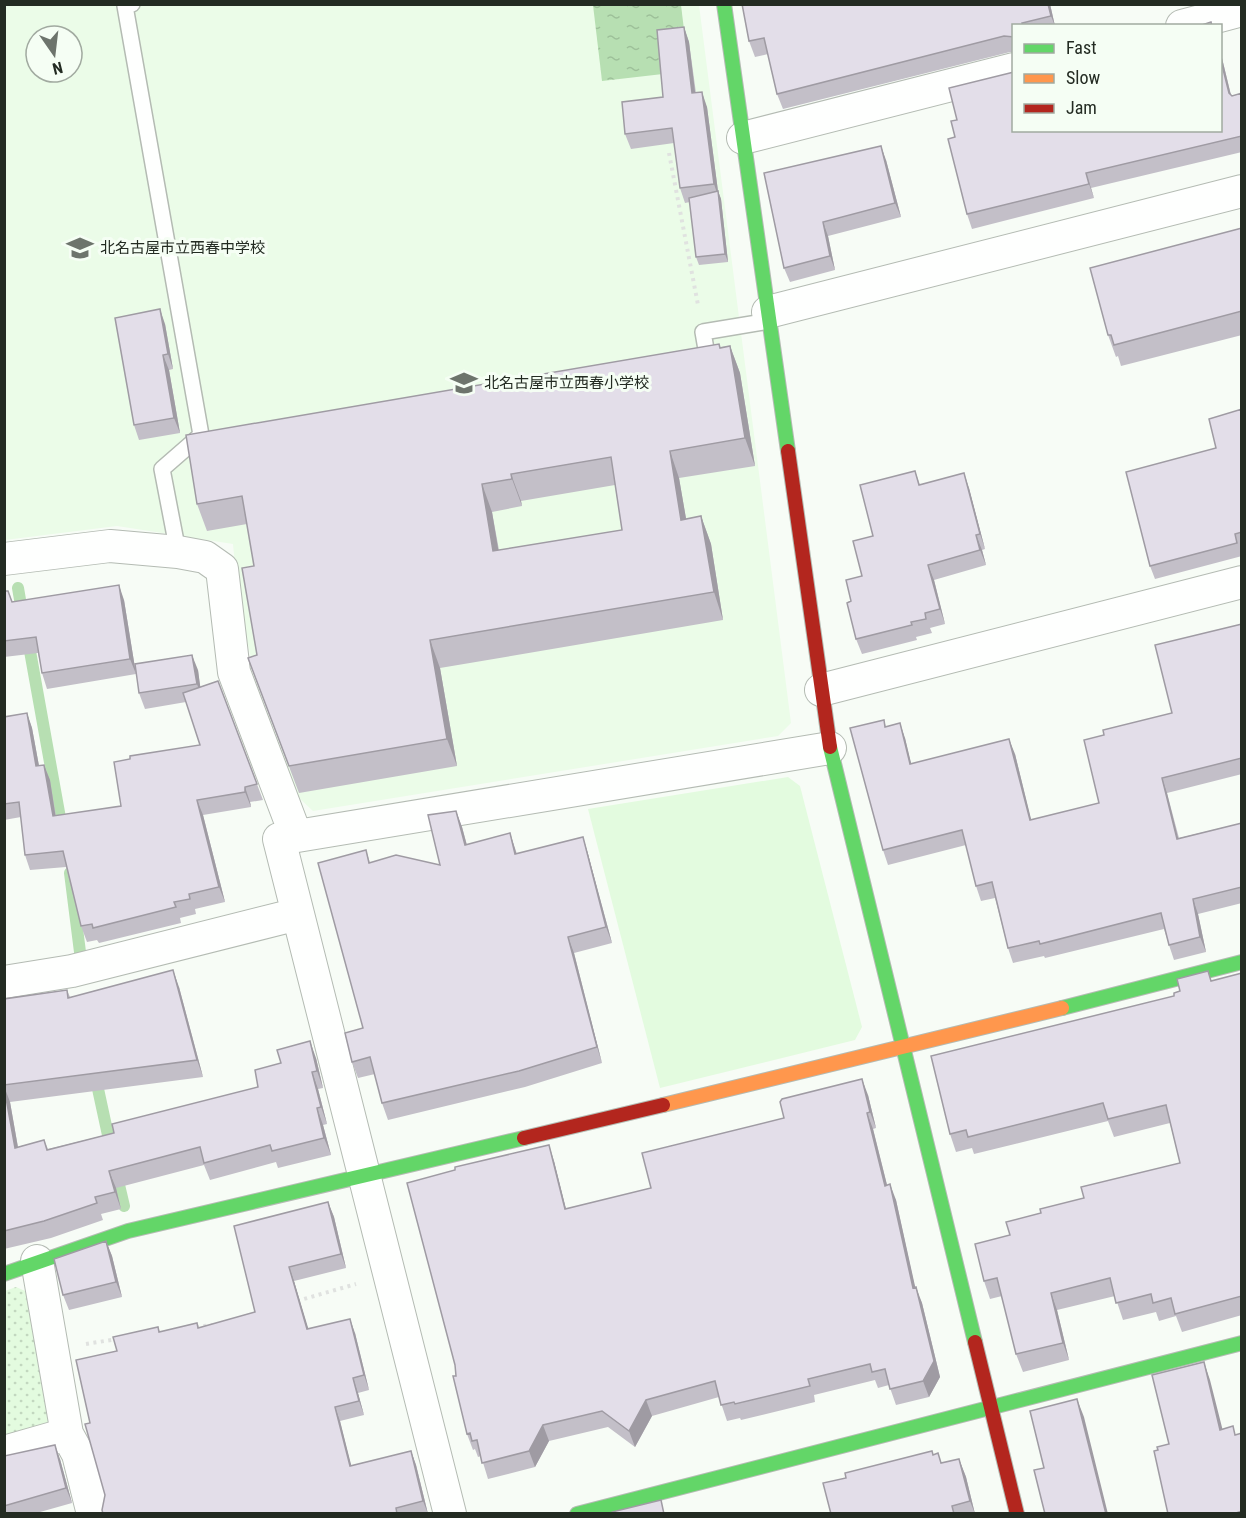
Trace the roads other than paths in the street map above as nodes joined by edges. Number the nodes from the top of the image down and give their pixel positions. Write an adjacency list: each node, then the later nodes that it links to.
1 (132, 4): 10 (lane)
2 (724, 4): 6 (street)
3 (1242, 10): 4 (street)
4 (1190, 24)
5 (1012, 70): 6 (street)
6 (743, 138): 8 (street)
7 (1242, 190): 8 (street)
8 (768, 317): 9 (lane); 13 (street)
9 (683, 358)
10 (178, 552): 11 (street); 15 (street)
11 (4, 559)
12 (1242, 582): 13 (street)
13 (821, 690): 14 (street)
14 (830, 748): 15 (street); 19 (street)
15 (296, 836): 16 (street)
16 (298, 914): 18 (street); 20 (street)
17 (1242, 962): 19 (street)
18 (4, 982)
19 (903, 1049): 20 (street); 24 (street)
20 (365, 1177): 21 (street); 28 (street)
21 (37, 1262): 22 (street); 25 (street)
22 (4, 1274)
23 (1242, 1343): 24 (street)
24 (990, 1406): 29 (street); 30 (street)
25 (67, 1434): 26 (street); 27 (street)
26 (4, 1452)
27 (93, 1514)
28 (450, 1514)
29 (577, 1514)
30 (1017, 1514)

